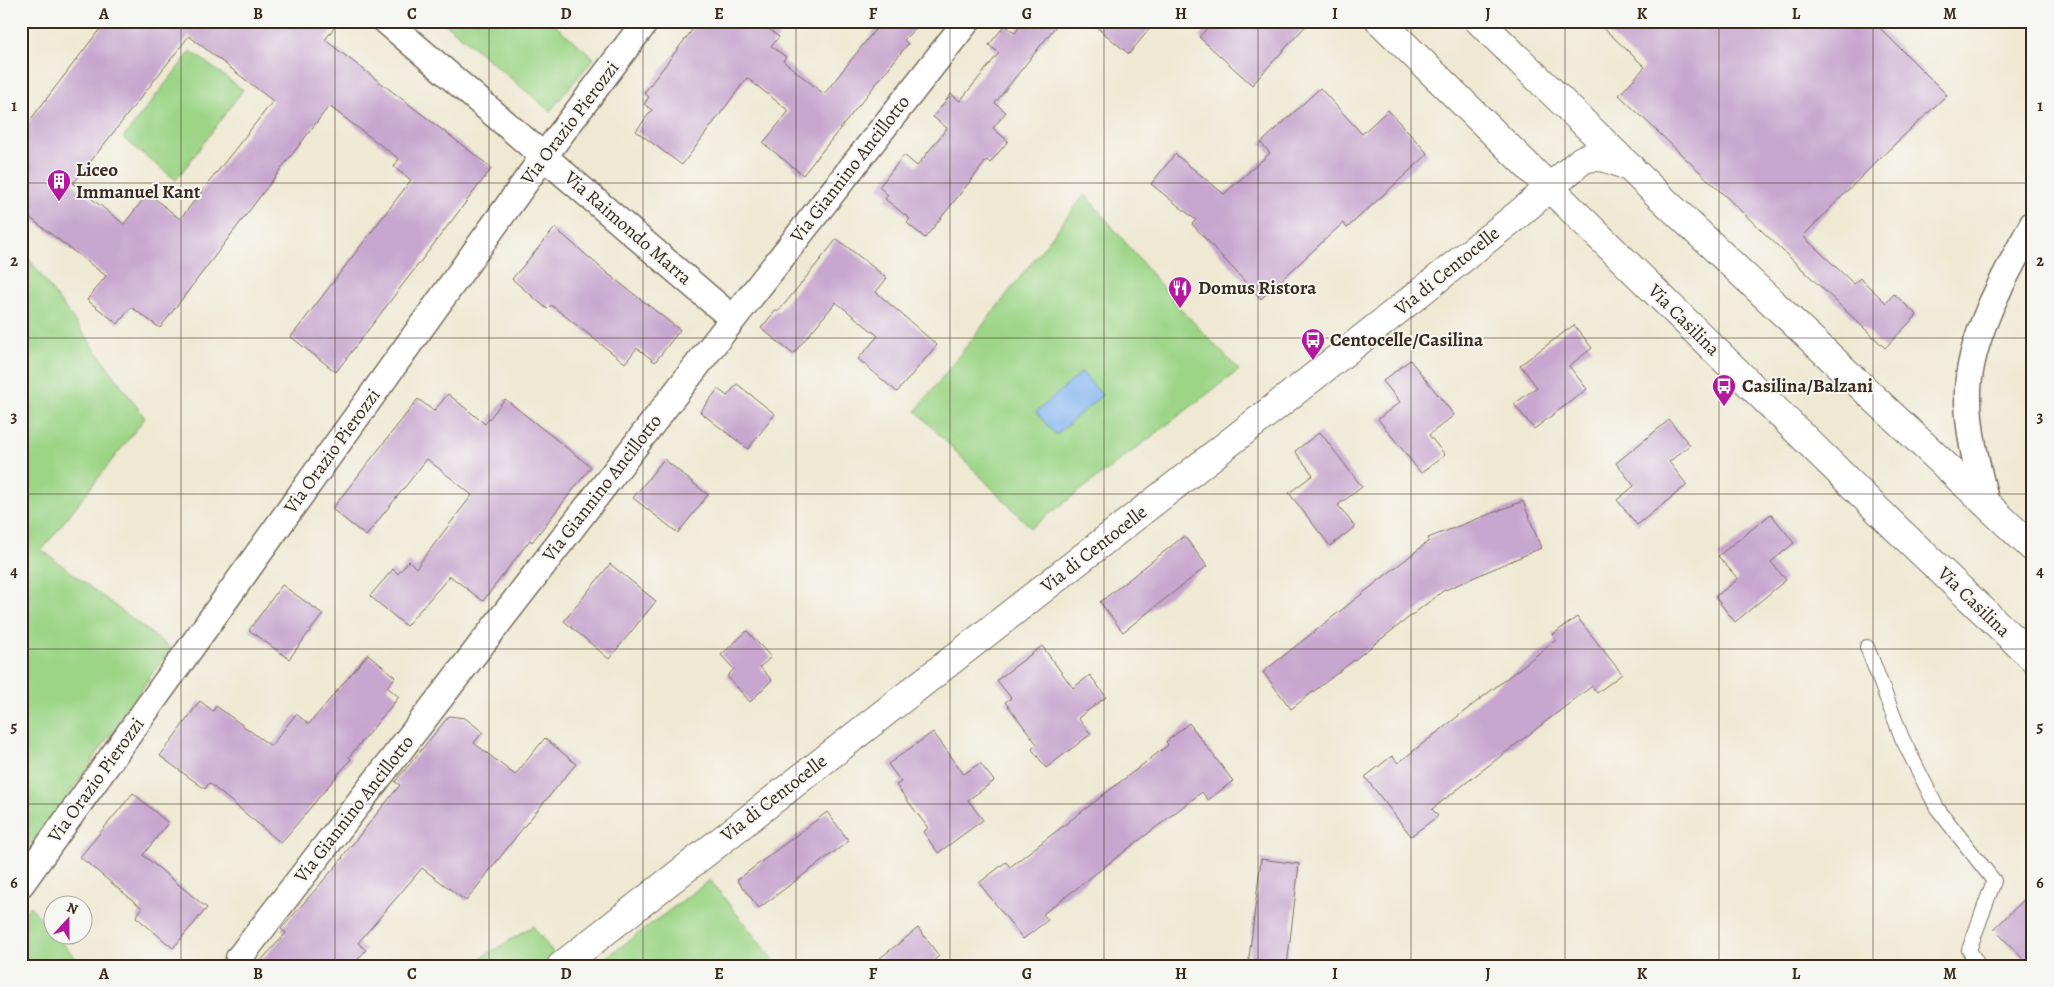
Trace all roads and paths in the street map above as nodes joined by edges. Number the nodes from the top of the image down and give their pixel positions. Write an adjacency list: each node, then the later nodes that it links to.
1 (386, 21): 6 (street, Via Raimondo Marra)
2 (646, 21): 6 (street, Via Orazio Pierozzi)
3 (967, 21): 10 (street, Via Giannino Ancillotto)
4 (1380, 21): 8 (main road, Via Casilina)
5 (1480, 21): 7 (main road)
6 (544, 156): 10 (street, Via Raimondo Marra); 15 (street, Via Orazio Pierozzi)
7 (1631, 168): 8 (main road, Via di Centocelle); 11 (main road)
8 (1549, 188): 14 (main road, Via Casilina); 17 (main road, Via di Centocelle)
9 (2033, 224): 11 (street)
10 (732, 319): 16 (street, Via Giannino Ancillotto)
11 (1986, 504): 12 (main road)
12 (2033, 548)
13 (1867, 647): 18 (lane)
14 (2033, 658)
15 (21, 884)
16 (239, 958)
17 (561, 966)
18 (1979, 966)

